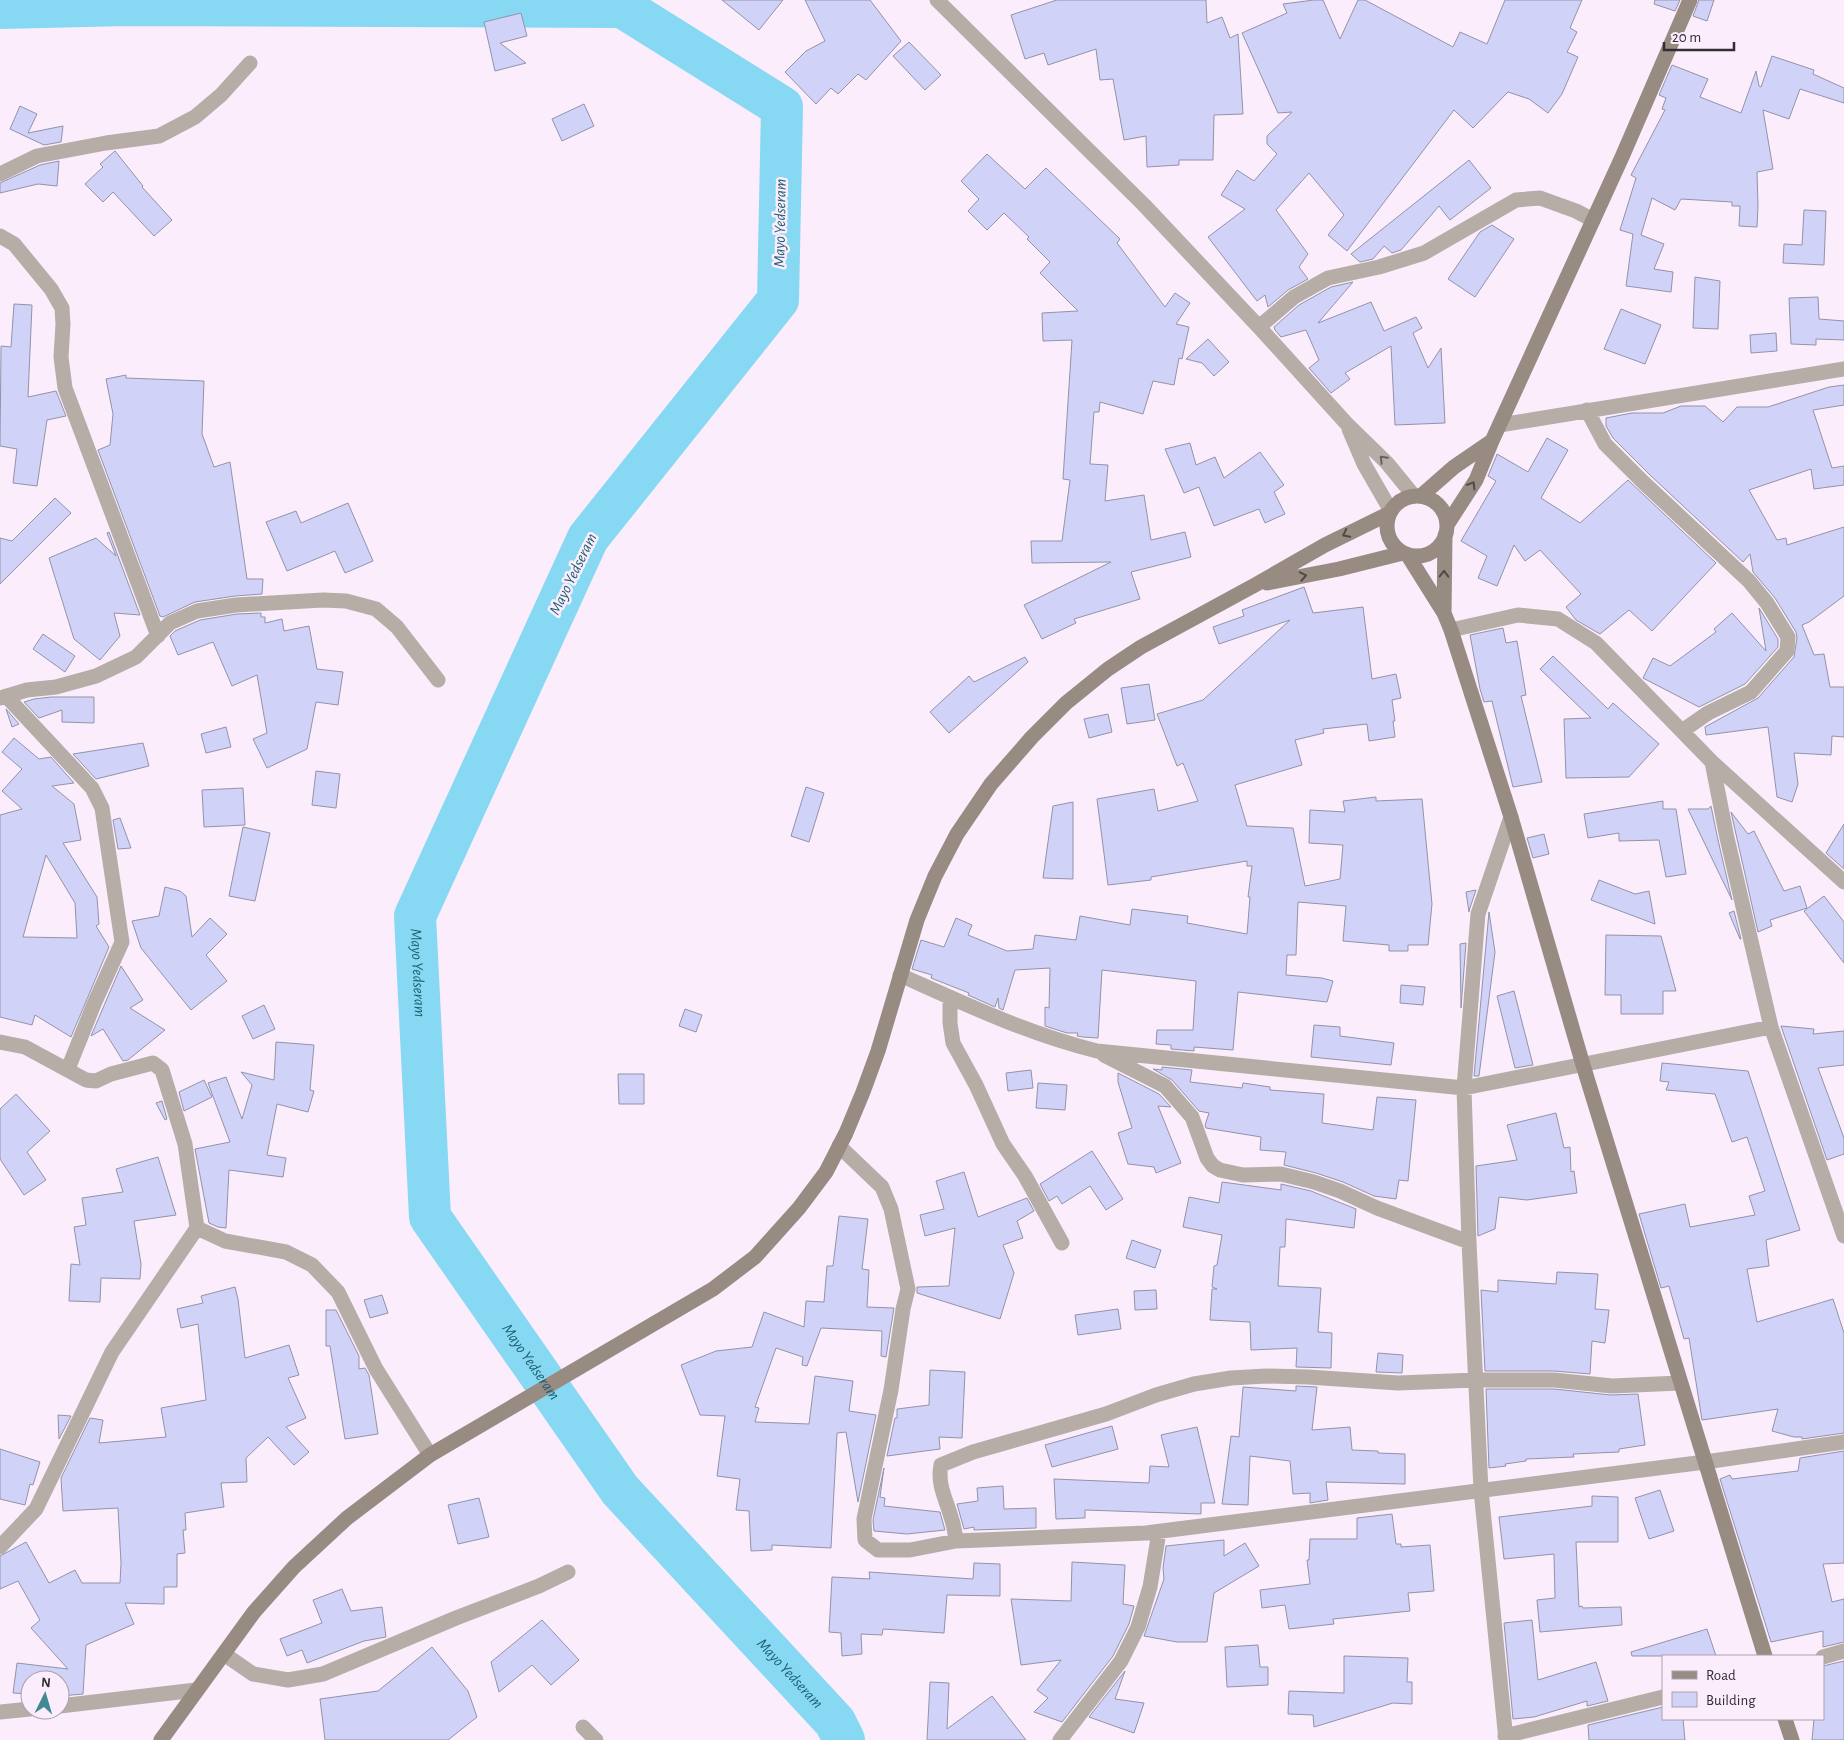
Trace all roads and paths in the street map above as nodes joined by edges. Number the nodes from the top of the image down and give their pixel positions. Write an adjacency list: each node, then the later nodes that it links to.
1 (937, 0): 7 (street)
2 (1690, 0): 5 (street)
3 (250, 63): 4 (street)
4 (0, 174)
5 (1592, 220): 7 (street); 11 (street)
6 (0, 236): 20 (street)
7 (1259, 327): 10 (street)
8 (1844, 369): 9 (street)
9 (1587, 410): 11 (street); 23 (street)
10 (1346, 423): 13 (street, one-way to 10); 14 (street)
11 (1500, 425): 12 (street)
12 (1492, 441): 13 (street); 15 (street, one-way to 12)
13 (1418, 496): 14 (street); 15 (street)
14 (1390, 512): 16 (street); 17 (street, one-way to 17)
15 (1446, 530): 16 (street); 18 (street, one-way to 15)
16 (1405, 553): 17 (street, one-way to 16); 18 (street)
17 (1255, 586): 27 (street)
18 (1444, 613): 19 (street)
19 (1451, 630): 23 (street); 25 (street)
20 (158, 636): 21 (street); 22 (street)
21 (438, 680)
22 (3, 697): 33 (street)
23 (1682, 731): 24 (street)
24 (1712, 762): 26 (street); 29 (street)
25 (1511, 817): 32 (street); 34 (street)
26 (1844, 882)
27 (900, 974): 28 (street); 35 (street)
28 (950, 997): 31 (street); 39 (street)
29 (1771, 1027): 32 (street); 37 (street)
30 (0, 1042): 33 (street)
31 (1097, 1051): 34 (street); 38 (street)
32 (1583, 1065): 34 (street); 41 (street)
33 (68, 1069): 36 (street)
34 (1464, 1088): 38 (street)
35 (839, 1146): 43 (street); 47 (street)
36 (197, 1228): 43 (street); 48 (street)
37 (1844, 1236)
38 (1468, 1242): 40 (street)
39 (1062, 1243)
40 (1476, 1380): 41 (street); 45 (street); 47 (street)
41 (1680, 1383): 44 (street)
42 (1844, 1442): 44 (street)
43 (430, 1455): 51 (street)
44 (1705, 1462): 45 (street); 52 (street)
45 (1481, 1490): 46 (street); 61 (street)
46 (1159, 1532): 47 (street); 64 (street)
47 (956, 1541)
48 (0, 1547)
49 (568, 1572): 51 (street)
50 (1844, 1651): 53 (street)
51 (224, 1654): 54 (street)
52 (1765, 1655)
53 (1824, 1657)
54 (196, 1690): 56 (street); 62 (street)
55 (1662, 1697): 61 (street)
56 (70, 1705)
57 (20, 1711): 58 (street)
58 (0, 1712)
59 (1785, 1720): 65 (street)
60 (583, 1727): 63 (street)
61 (1505, 1738)
62 (161, 1740)
63 (596, 1740)
64 (1060, 1740)
65 (1792, 1740)

